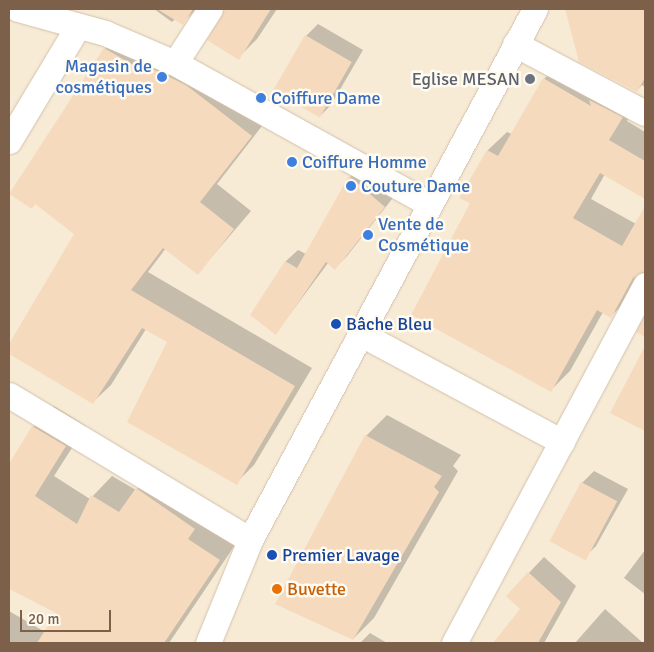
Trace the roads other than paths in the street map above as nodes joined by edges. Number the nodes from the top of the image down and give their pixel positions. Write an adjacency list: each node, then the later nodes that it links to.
1 (18, 9): 4 (street)
2 (210, 9): 7 (street)
3 (535, 9): 6 (street)
4 (48, 13): 5 (street)
5 (78, 26): 7 (street); 9 (street)
6 (515, 44): 8 (street); 10 (street)
7 (175, 63): 10 (street)
8 (645, 114)
9 (9, 141)
10 (429, 204): 12 (street)
11 (645, 285): 14 (street)
12 (361, 334): 14 (street); 15 (street)
13 (9, 395): 15 (street)
14 (562, 442): 17 (street)
15 (250, 540): 16 (street)
16 (208, 643)
17 (454, 643)

